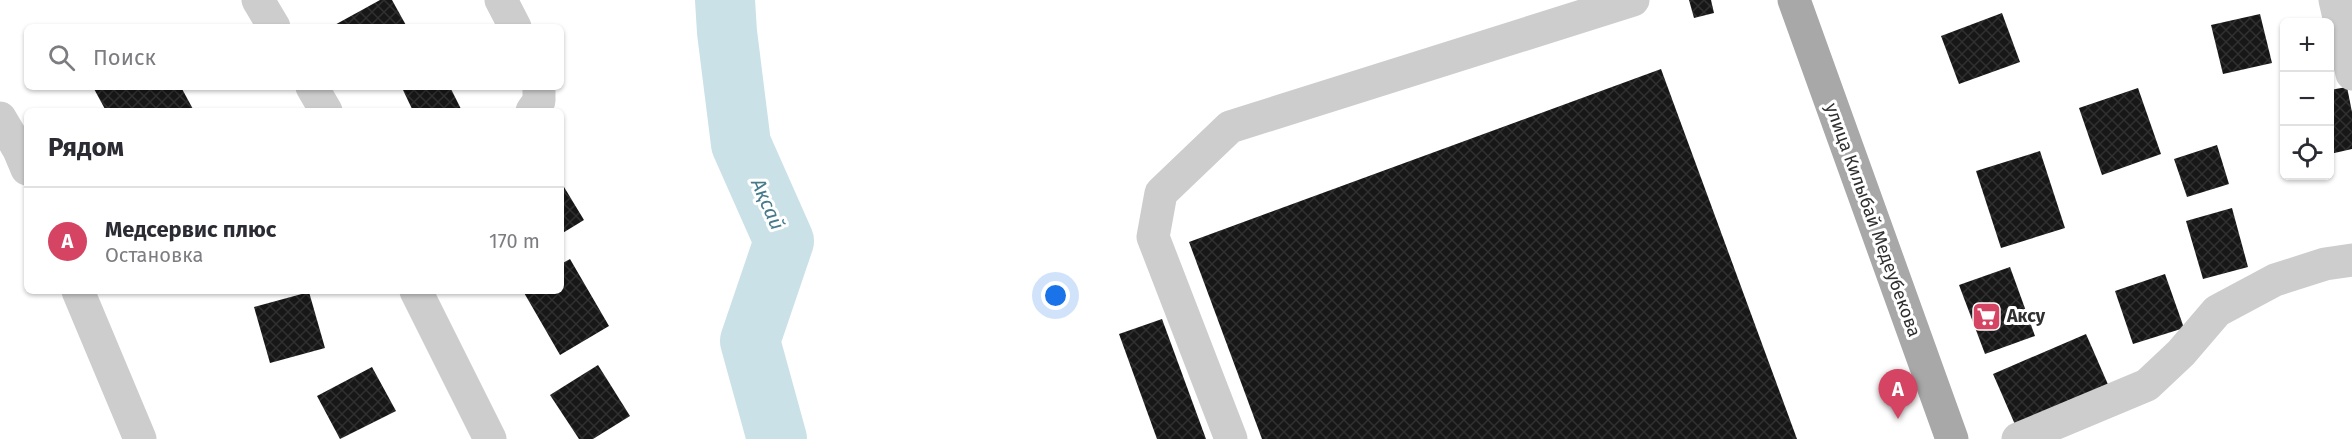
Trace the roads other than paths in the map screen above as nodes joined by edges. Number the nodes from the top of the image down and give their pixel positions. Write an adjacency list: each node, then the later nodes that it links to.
1 (258, 0): 6 (street)
2 (501, 0): 7 (street)
3 (1633, 0): 20 (street)
4 (1794, 0): 21 (main road, улица Килыбай Медеубекова)
5 (2336, 0): 8 (street)
6 (272, 24)
7 (513, 24)
8 (2352, 74)
9 (314, 90): 11 (street)
10 (539, 90): 12 (street)
11 (324, 108)
12 (534, 108)
13 (0, 118): 14 (street)
14 (24, 162)
15 (2352, 260): 22 (street)
16 (79, 294): 18 (street)
17 (418, 294): 19 (street)
18 (140, 439)
19 (490, 439)
20 (1232, 439)
21 (1952, 439)
22 (2018, 439)

